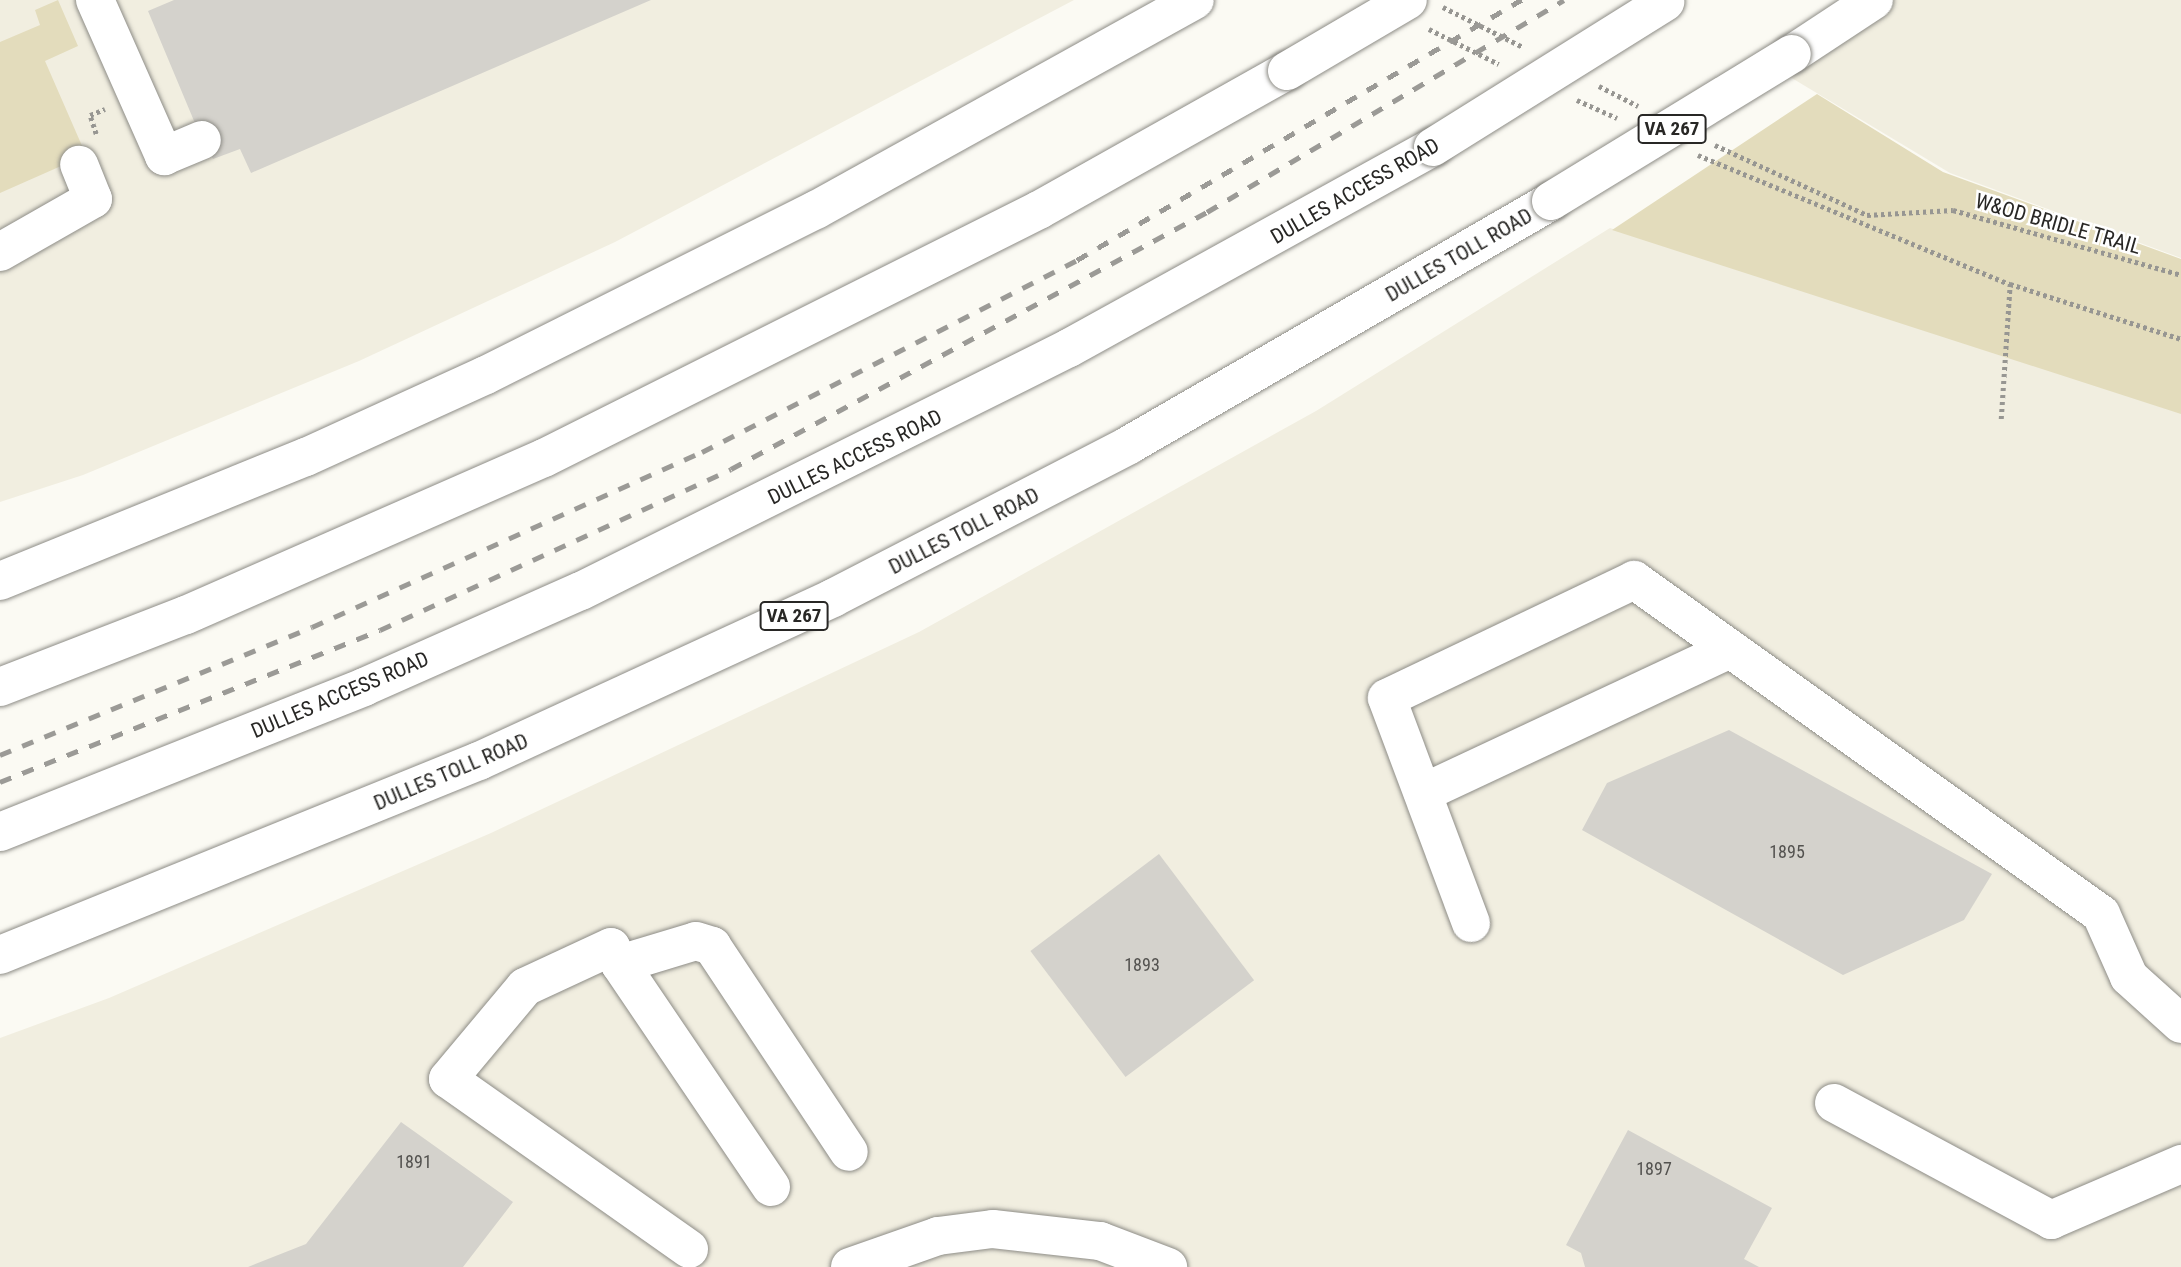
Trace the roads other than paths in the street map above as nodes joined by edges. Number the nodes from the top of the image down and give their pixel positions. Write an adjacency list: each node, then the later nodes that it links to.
1 (95, 0): 6 (main road)
2 (1874, 0): 15 (main road, DULLES TOLL ROAD / VA 267, bridge)
3 (1667, 1): 13 (main road, DULLES ACCESS ROAD, bridge)
4 (1184, 6): 9 (main road)
5 (1412, 10): 11 (main road, bridge)
6 (202, 140)
7 (79, 165): 8 (main road)
8 (0, 252)
9 (0, 582)
10 (1730, 649): 12 (main road); 12 (main road); 17 (main road)
11 (0, 687)
12 (1423, 793): 14 (main road)
13 (0, 832)
14 (1471, 923)
15 (0, 955)
16 (620, 964): 19 (main road); 21 (main road); 22 (main road)
17 (2181, 1024)
18 (1834, 1103): 20 (main road)
19 (849, 1152)
20 (2181, 1164)
21 (771, 1187)
22 (689, 1249)
23 (850, 1267): 24 (main road)
24 (1168, 1267)

